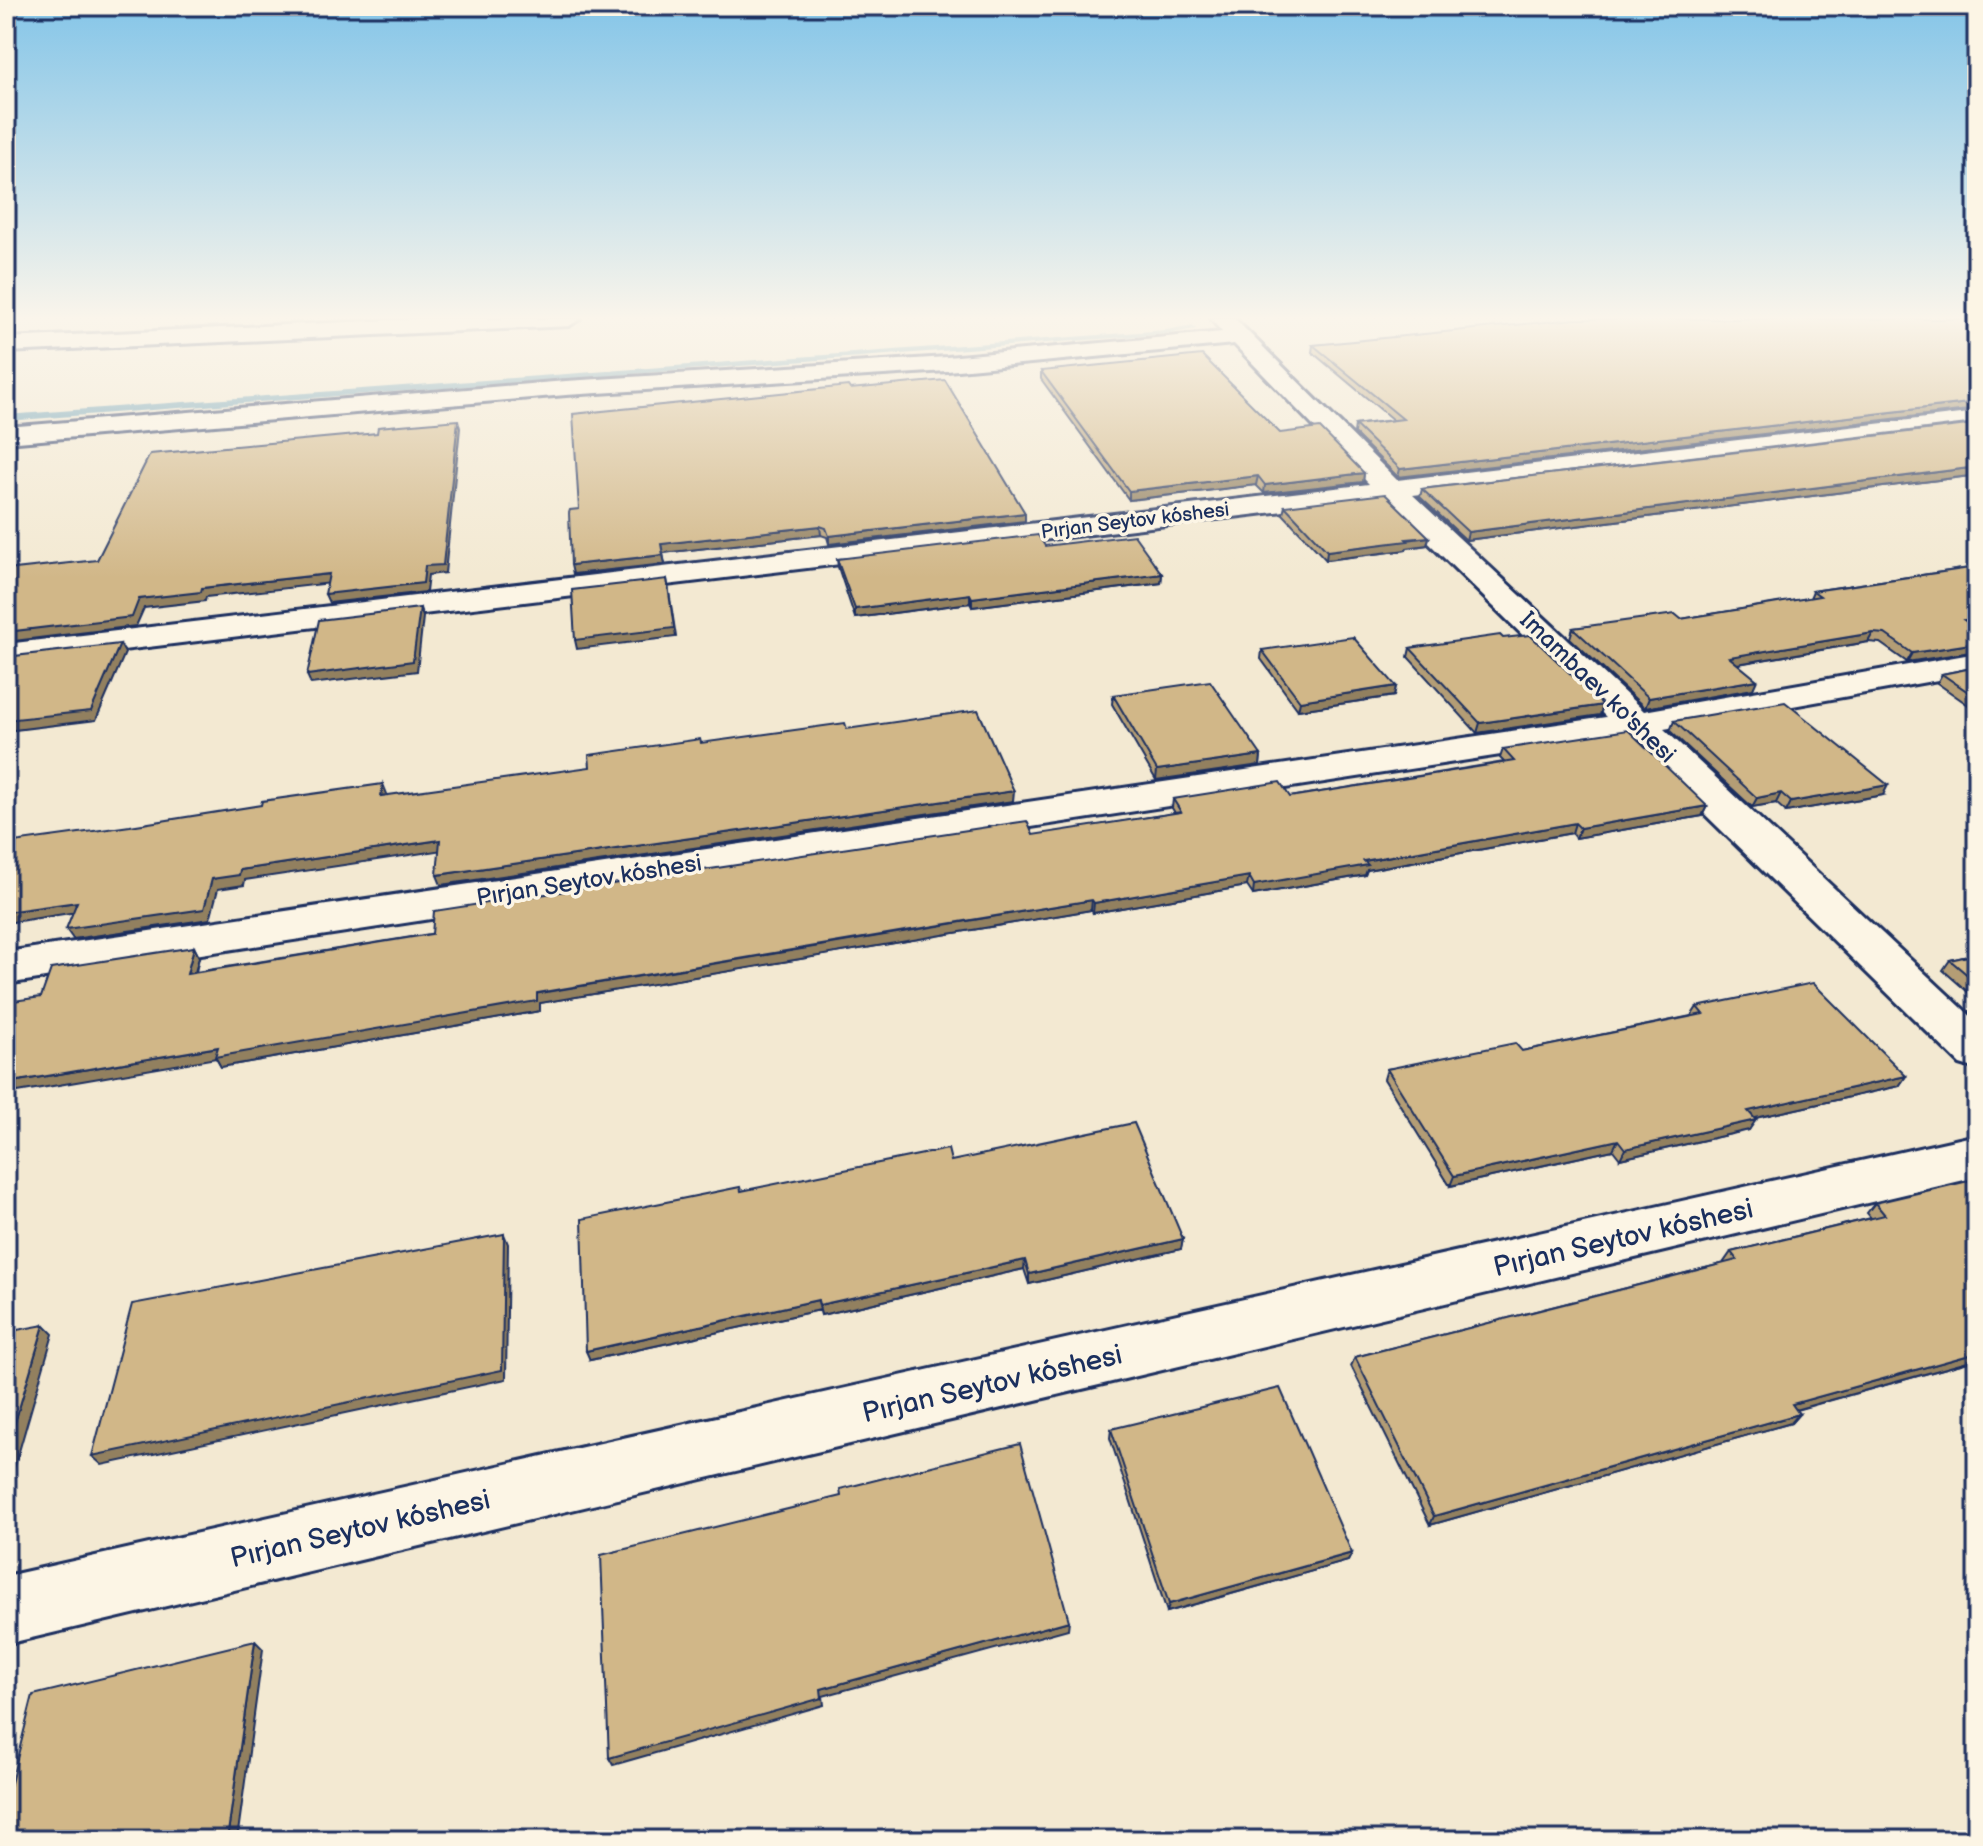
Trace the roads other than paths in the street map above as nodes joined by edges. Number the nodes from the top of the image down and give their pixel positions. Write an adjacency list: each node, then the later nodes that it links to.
1 (362, 405): 4 (street)
2 (1307, 405): 5 (street, Imambaev ko'shesi)
3 (1977, 420): 5 (street, Pırjan Seytov kóshesi)
4 (6, 435)
5 (1390, 489): 6 (street, Pırjan Seytov kóshesi); 8 (street, Imambaev ko'shesi)
6 (6, 654)
7 (1977, 663): 8 (street, Pırjan Seytov kóshesi)
8 (1637, 723): 9 (street, Pırjan Seytov kóshesi); 10 (street, Imambaev ko'shesi)
9 (6, 968)
10 (1977, 1051)
11 (1977, 1156): 12 (street, Pırjan Seytov kóshesi)
12 (6, 1610)

